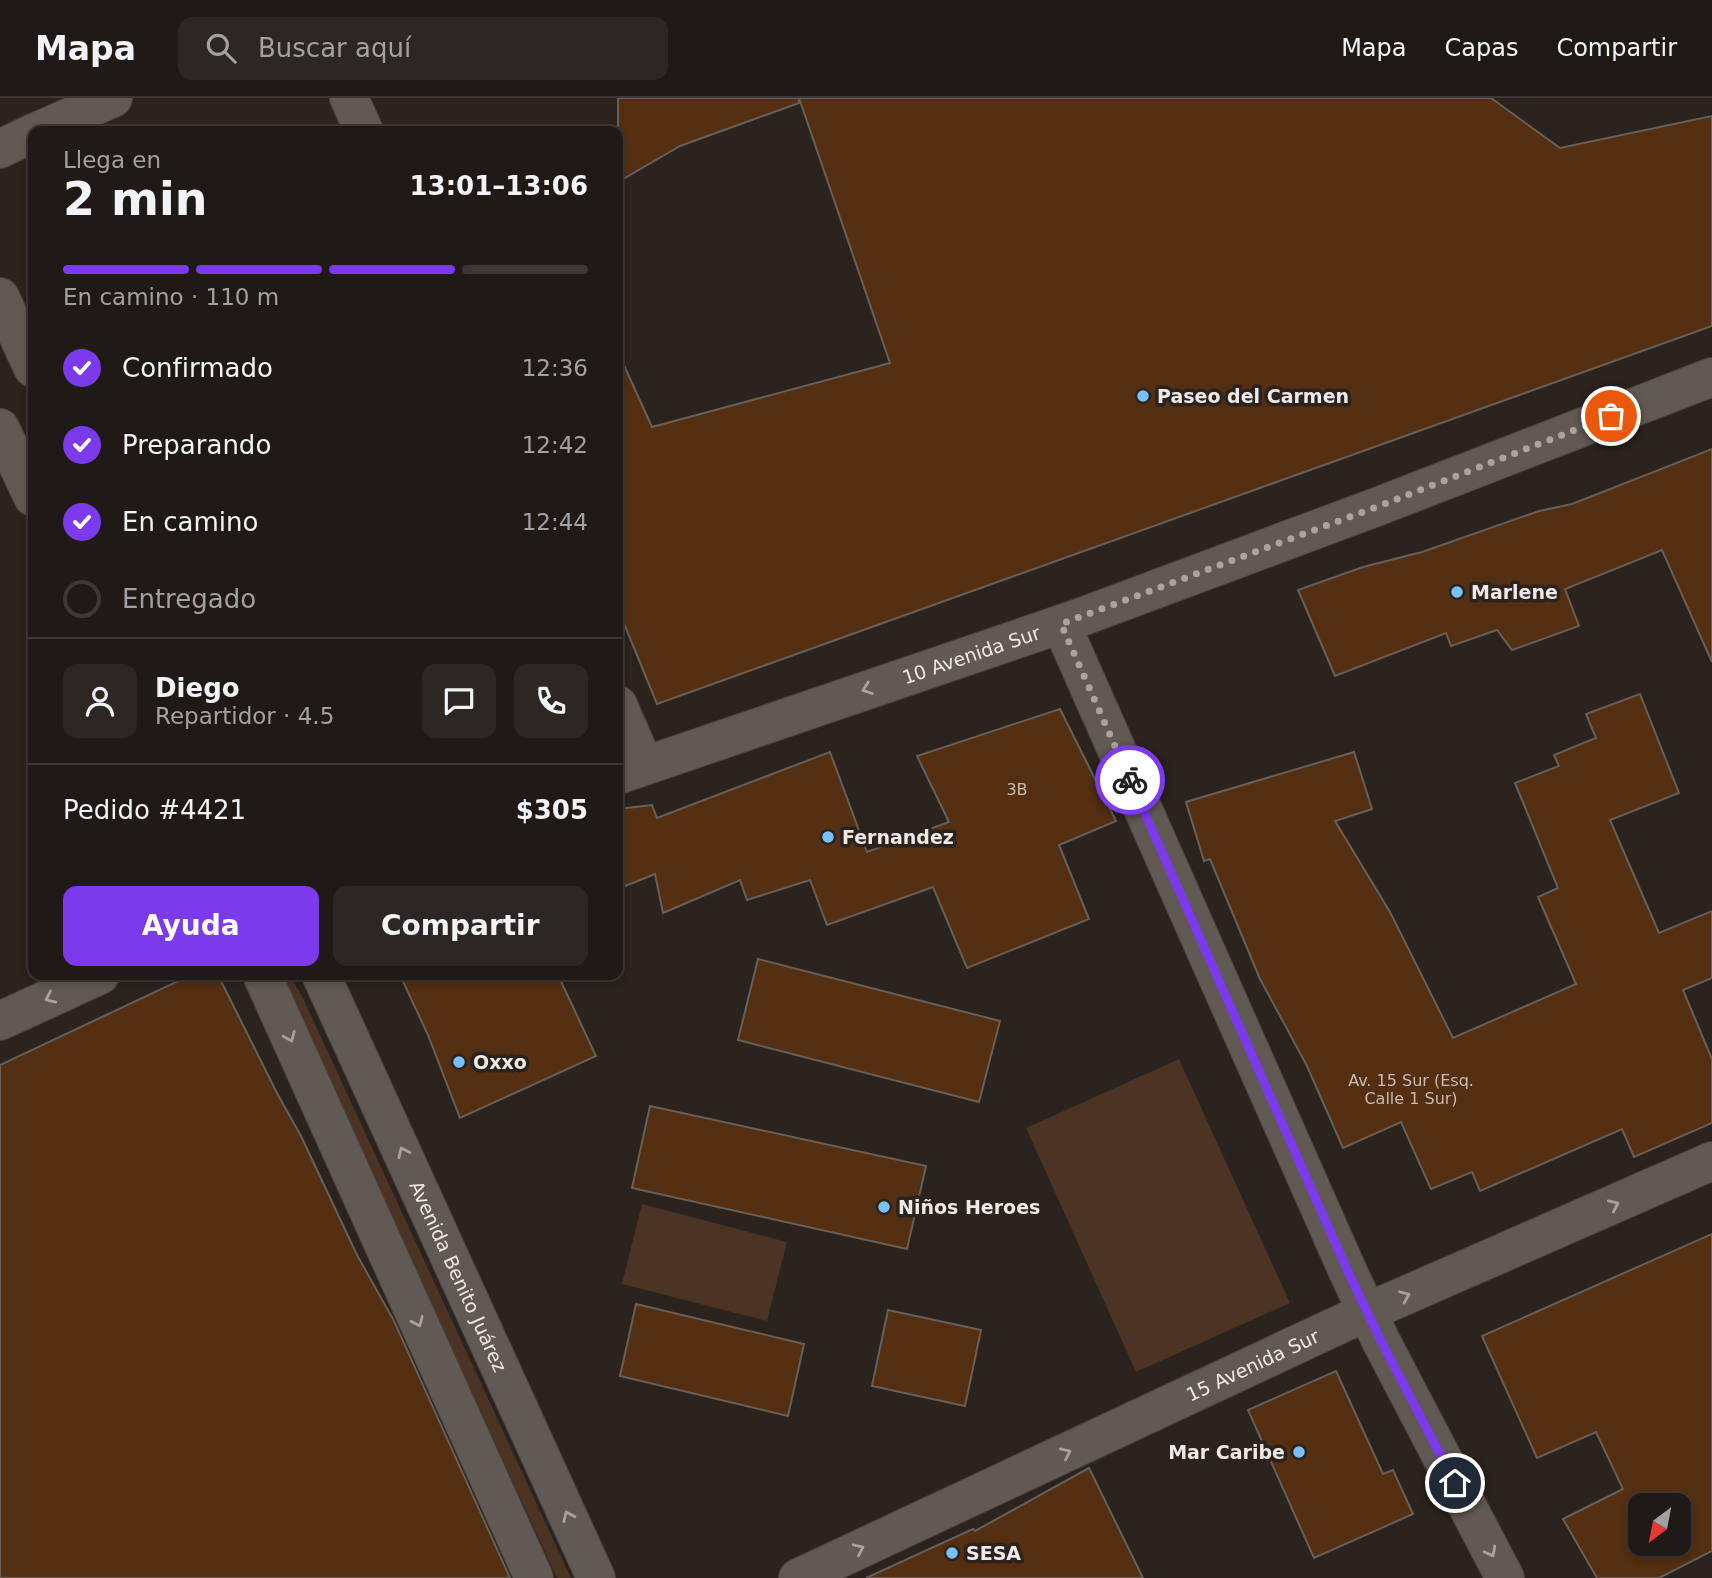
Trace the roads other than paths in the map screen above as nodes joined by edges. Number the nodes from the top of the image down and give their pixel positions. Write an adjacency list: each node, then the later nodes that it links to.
1 (113, 98): 3 (street)
2 (349, 98): 4 (street)
3 (50, 126)
4 (362, 126)
5 (28, 136): 6 (street)
6 (0, 149)
7 (0, 297): 8 (street)
8 (28, 357)
9 (1712, 377): 12 (street, 10 Avenida Sur)
10 (0, 428): 11 (street)
11 (28, 487)
12 (1061, 624): 14 (street, 10 Avenida Sur, one-way to 14); 20 (street)
13 (623, 730): 14 (street)
14 (631, 770)
15 (89, 980): 18 (street, one-way to 18)
16 (264, 980): 21 (street, one-way to 21)
17 (323, 980): 22 (street, Avenida Benito Juárez, one-way to 17)
18 (0, 1021)
19 (1712, 1161): 20 (street, 15 Avenida Sur, one-way to 19)
20 (1368, 1311): 23 (street, 15 Avenida Sur, one-way to 20); 24 (street, one-way to 24)
21 (534, 1578)
22 (596, 1578)
23 (797, 1578)
24 (1505, 1578)

